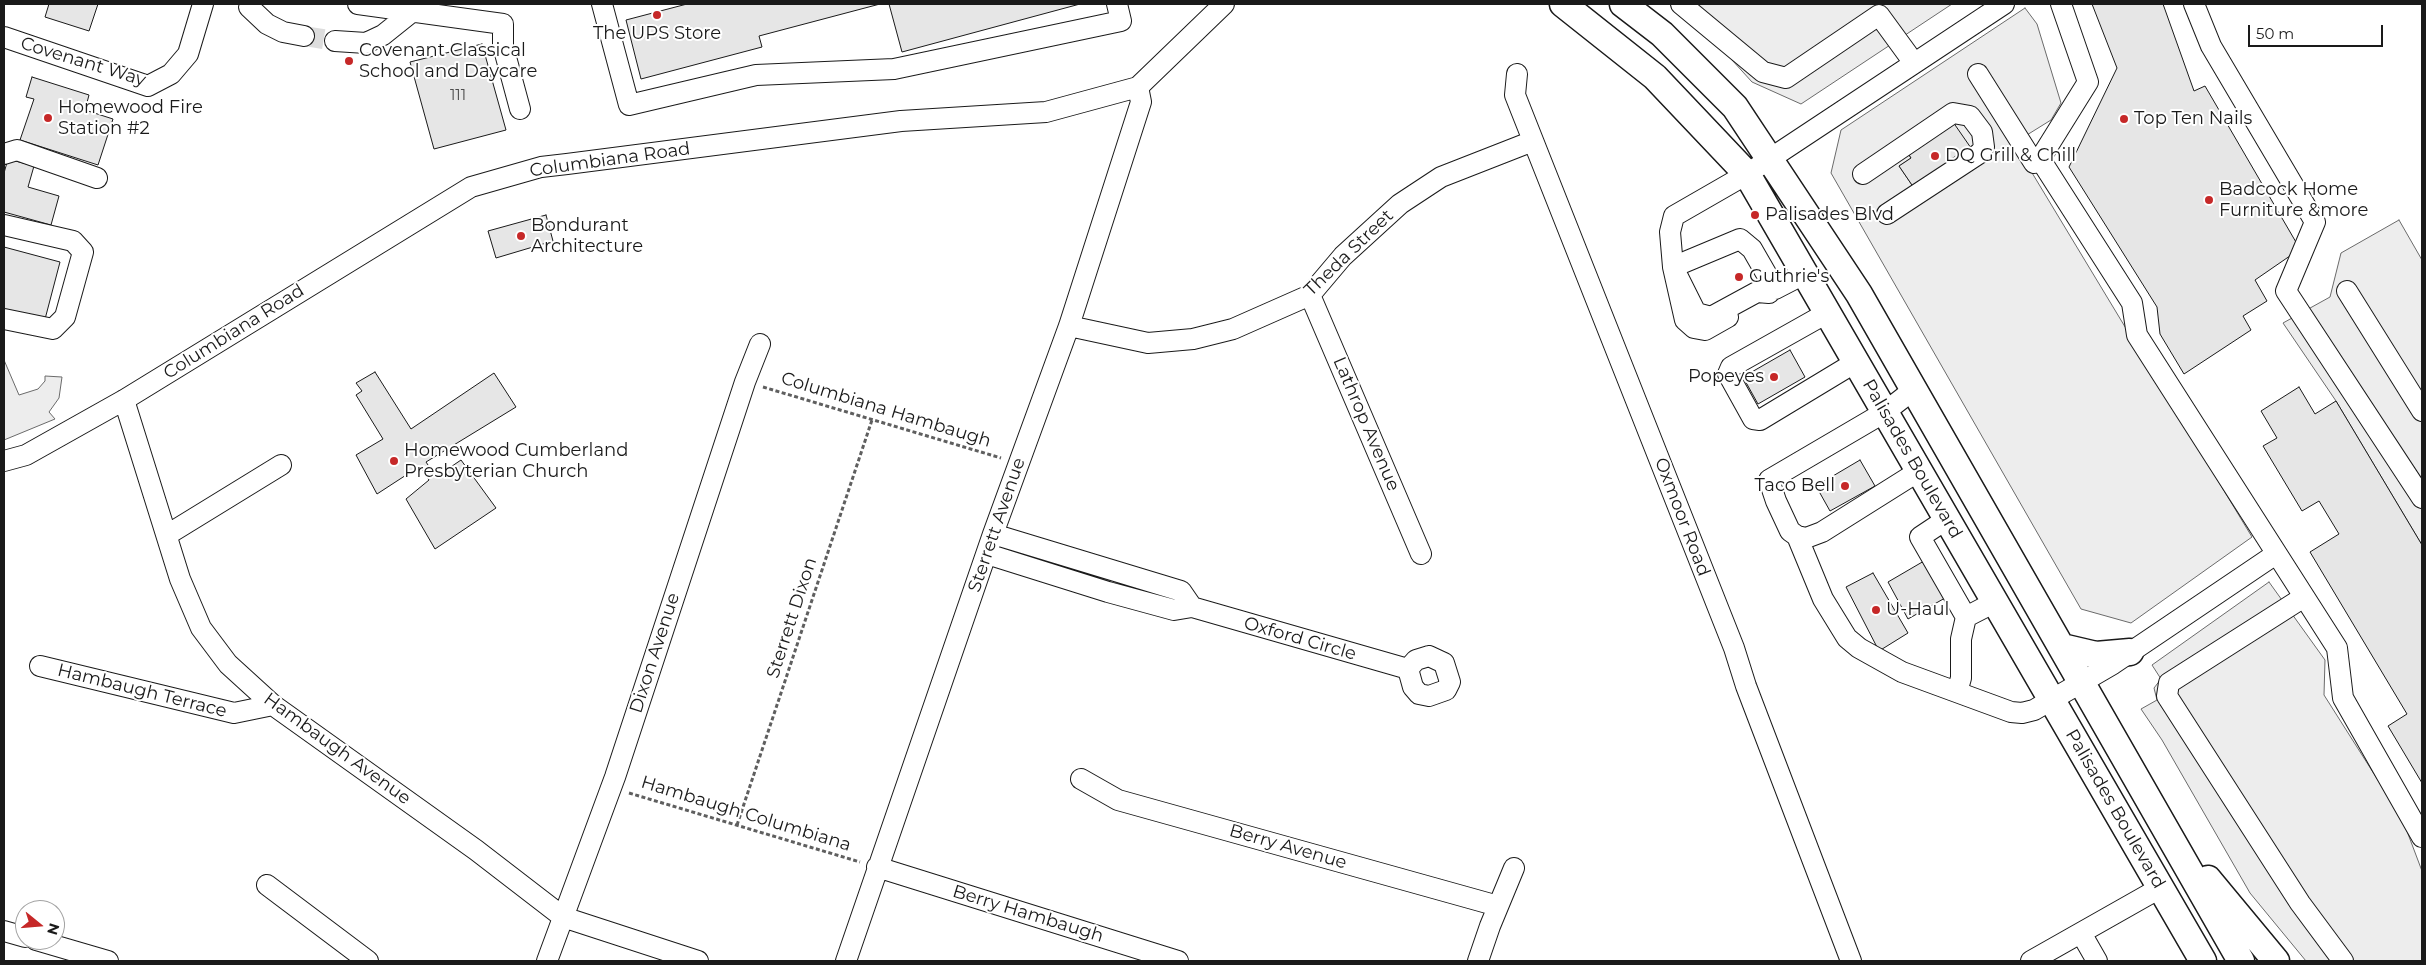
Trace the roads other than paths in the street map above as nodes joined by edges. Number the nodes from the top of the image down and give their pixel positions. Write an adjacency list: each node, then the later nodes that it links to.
1 (203, 4): 15 (street, Covenant Way)
2 (358, 4): 13 (street)
3 (602, 4): 4 (street)
4 (1116, 4)
5 (1224, 4): 20 (street, Columbiana Road)
6 (1563, 4): 26 (main road, Palisades Boulevard)
7 (1623, 4): 24 (main road, Palisades Boulevard)
8 (1681, 4): 17 (street)
9 (2004, 4): 17 (street)
10 (2061, 4): 55 (street)
11 (2194, 4): 48 (street)
12 (249, 7): 14 (street)
13 (413, 8): 16 (street); 21 (street)
14 (304, 36)
15 (4, 37)
16 (335, 41)
17 (1914, 63): 24 (street)
18 (1518, 74): 22 (street, Oxmoor Road)
19 (1978, 74): 25 (street)
20 (1138, 87): 38 (street, Sterrett Avenue); 42 (street, Columbiana Road)
21 (520, 109)
22 (1533, 141): 35 (street, Theda Street); 89 (street, Oxmoor Road)
23 (4, 154): 28 (street)
24 (1769, 159): 26 (street); 41 (main road, Palisades Boulevard)
25 (2034, 163)
26 (1746, 174): 31 (street); 32 (main road, Palisades Boulevard)
27 (1863, 174): 29 (street)
28 (97, 178)
29 (1887, 214)
30 (4, 225): 37 (street)
31 (1673, 267): 33 (street); 33 (street)
32 (1804, 274): 33 (street); 36 (main road, Palisades Boulevard)
33 (1772, 291)
34 (2347, 291): 43 (street)
35 (1310, 295): 38 (street, Theda Street); 54 (street, Lathrop Avenue)
36 (1827, 313): 40 (main road, Palisades Boulevard); 40 (street)
37 (4, 319)
38 (1068, 326): 50 (street, Sterrett Avenue)
39 (760, 344): 78 (street, Dixon Avenue)
40 (1856, 362): 44 (main road, Palisades Boulevard)
41 (1914, 390): 44 (street); 62 (main road, Palisades Boulevard)
42 (124, 400): 45 (street, Columbiana Road); 51 (street, Hambaugh Avenue)
43 (2422, 411)
44 (1885, 412): 47 (main road, Palisades Boulevard); 52 (street)
45 (4, 461)
46 (280, 465): 51 (street)
47 (1919, 471): 49 (main road, Palisades Boulevard); 52 (street)
48 (2422, 498)
49 (1947, 519): 59 (main road, Palisades Boulevard); 61 (street)
50 (993, 534): 53 (street, Sterrett Avenue); 56 (street)
51 (167, 535): 69 (street, Hambaugh Avenue)
52 (1797, 536): 67 (street)
53 (987, 554): 57 (street, Oxford Circle); 73 (street, Sterrett Avenue)
54 (1421, 554)
55 (2276, 554): 58 (street); 63 (street)
56 (1115, 572): 57 (street); 60 (street)
57 (1108, 592): 60 (street, Oxford Circle)
58 (2304, 597): 72 (street); 94 (street)
59 (1995, 602): 61 (street); 68 (main road, Palisades Boulevard)
60 (1192, 607): 65 (street, Oxford Circle)
61 (1966, 617): 67 (street)
62 (2062, 647): 63 (main road); 66 (main road, Palisades Boulevard)
63 (2130, 652): 66 (street)
64 (40, 666): 69 (street, Hambaugh Terrace)
65 (1408, 669)
66 (2082, 682): 68 (street); 71 (main road, Palisades Boulevard)
67 (1957, 692): 68 (street)
68 (2052, 700): 76 (main road, Palisades Boulevard)
69 (273, 705): 78 (street, Hambaugh Avenue)
70 (1081, 779): 77 (street, Berry Avenue)
71 (2164, 825): 92 (main road, Palisades Boulevard); 93 (main road)
72 (2422, 837)
73 (877, 867): 86 (street, Sterrett Avenue); 87 (street, Berry Hambaugh)
74 (1514, 868): 77 (street)
75 (267, 885): 83 (street)
76 (2160, 888): 79 (street); 91 (main road, Palisades Boulevard)
77 (1498, 906): 88 (street)
78 (563, 917): 84 (street, Dixon Avenue); 85 (street, Hambaugh Avenue)
79 (2081, 933): 81 (street); 90 (street)
80 (65, 948): 82 (street)
81 (2040, 959)
82 (108, 961)
83 (368, 961)
84 (547, 961)
85 (694, 961)
86 (846, 961)
87 (1178, 961)
88 (1478, 961)
89 (1851, 961)
90 (2097, 961)
91 (2202, 961)
92 (2241, 961)
93 (2276, 961)
94 (2343, 961)

